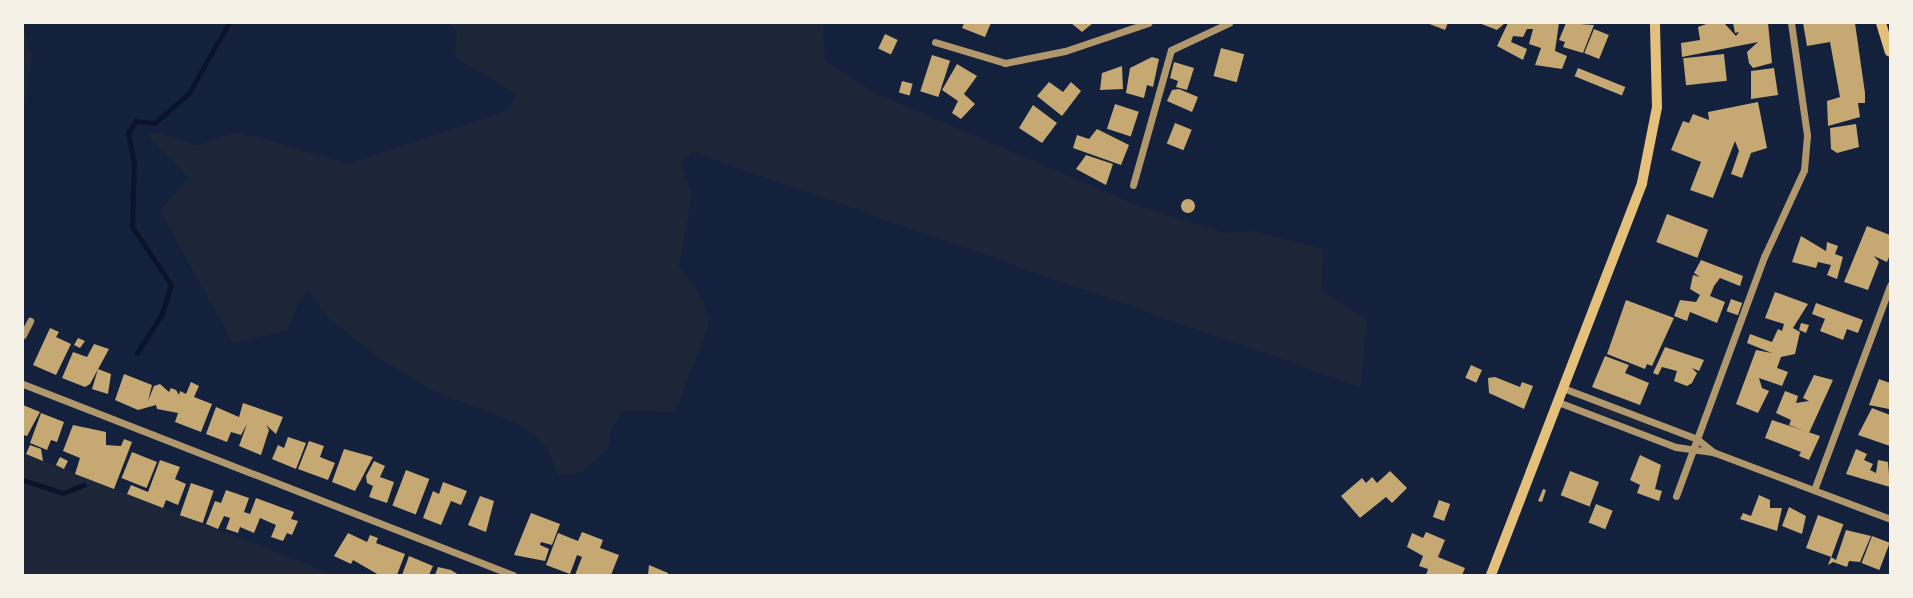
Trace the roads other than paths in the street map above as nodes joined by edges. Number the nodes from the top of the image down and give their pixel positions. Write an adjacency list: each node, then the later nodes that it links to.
1 (1148, 23): 6 (street)
2 (1229, 23): 8 (street)
3 (1655, 23): 13 (main road)
4 (1791, 23): 15 (street)
5 (1881, 23): 7 (main road)
6 (935, 42)
7 (1890, 52)
8 (1133, 185)
9 (1890, 286): 18 (street)
10 (30, 321): 11 (street)
11 (23, 335)
12 (23, 384): 21 (street)
13 (1563, 388): 14 (main road); 15 (street)
14 (1558, 402): 16 (street); 22 (main road)
15 (1697, 439): 16 (street); 17 (street)
16 (1692, 452): 17 (street); 19 (street)
17 (1713, 452): 18 (street)
18 (1814, 490): 20 (street)
19 (1676, 496)
20 (1890, 519)
21 (513, 575)
22 (1491, 575)

